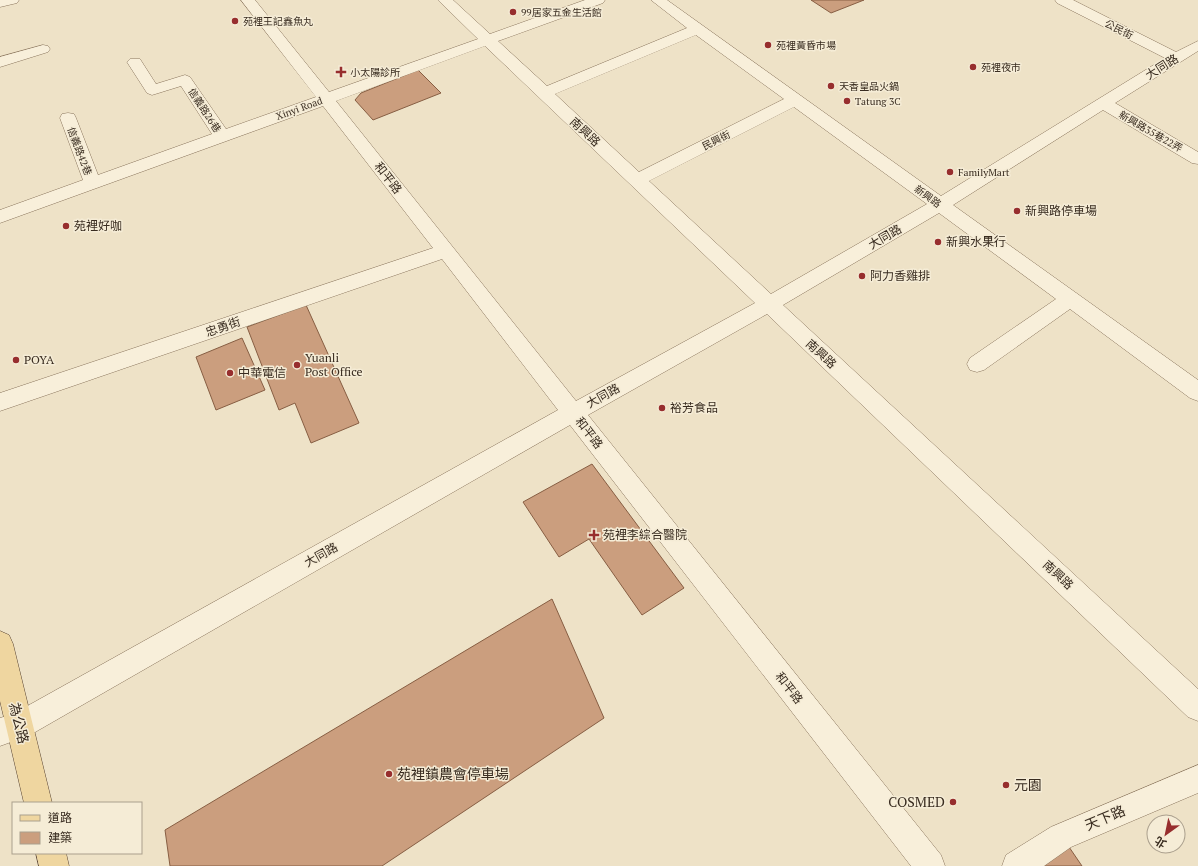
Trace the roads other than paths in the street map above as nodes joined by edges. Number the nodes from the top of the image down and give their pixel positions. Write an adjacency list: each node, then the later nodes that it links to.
1 (12, 0): 7 (street)
2 (248, 0): 16 (street, 和平路)
3 (445, 0): 9 (street, 南興路)
4 (598, 0): 9 (street, Xinyi Road)
5 (658, 0): 8 (street, 新興路)
6 (1062, 0): 12 (street, 公民街)
7 (0, 3)
8 (697, 29): 15 (street); 17 (street, 新興路)
9 (488, 40): 15 (street, 南興路); 16 (street, Xinyi Road)
10 (1198, 45): 12 (street, 大同路)
11 (43, 49): 13 (street)
12 (1176, 58): 18 (street, 大同路)
13 (0, 62)
14 (135, 62): 20 (street, 信義路26巷)
15 (544, 93): 22 (street, 南興路)
16 (326, 99): 20 (street, Xinyi Road); 26 (street, 和平路)
17 (795, 100): 22 (street, 民興街); 24 (street, 新興路)
18 (1103, 103): 21 (street, 新興路35巷22弄); 24 (street, 大同路)
19 (68, 118): 23 (street, 信義路42巷)
20 (222, 136): 23 (street, Xinyi Road)
21 (1198, 159)
22 (637, 180): 28 (street, 南興路)
23 (93, 183): 25 (street, Xinyi Road)
24 (940, 205): 27 (street, 新興路); 28 (street, 大同路)
25 (0, 217)
26 (446, 251): 31 (street, 忠勇街); 32 (street, 和平路)
27 (1070, 299): 29 (street); 30 (street, 新興路)
28 (769, 304): 32 (street, 大同路); 34 (street, 南興路)
29 (977, 364)
30 (1198, 392)
31 (0, 402)
32 (573, 413): 35 (street, 大同路); 40 (street, 和平路)
33 (0, 644): 35 (main road, 為公路)
34 (1198, 707)
35 (10, 728): 37 (main road, 為公路)
36 (1198, 779): 41 (street, 天下路)
37 (38, 802)
38 (51, 854): 39 (main road)
39 (54, 866)
40 (930, 866)
41 (1016, 866)

